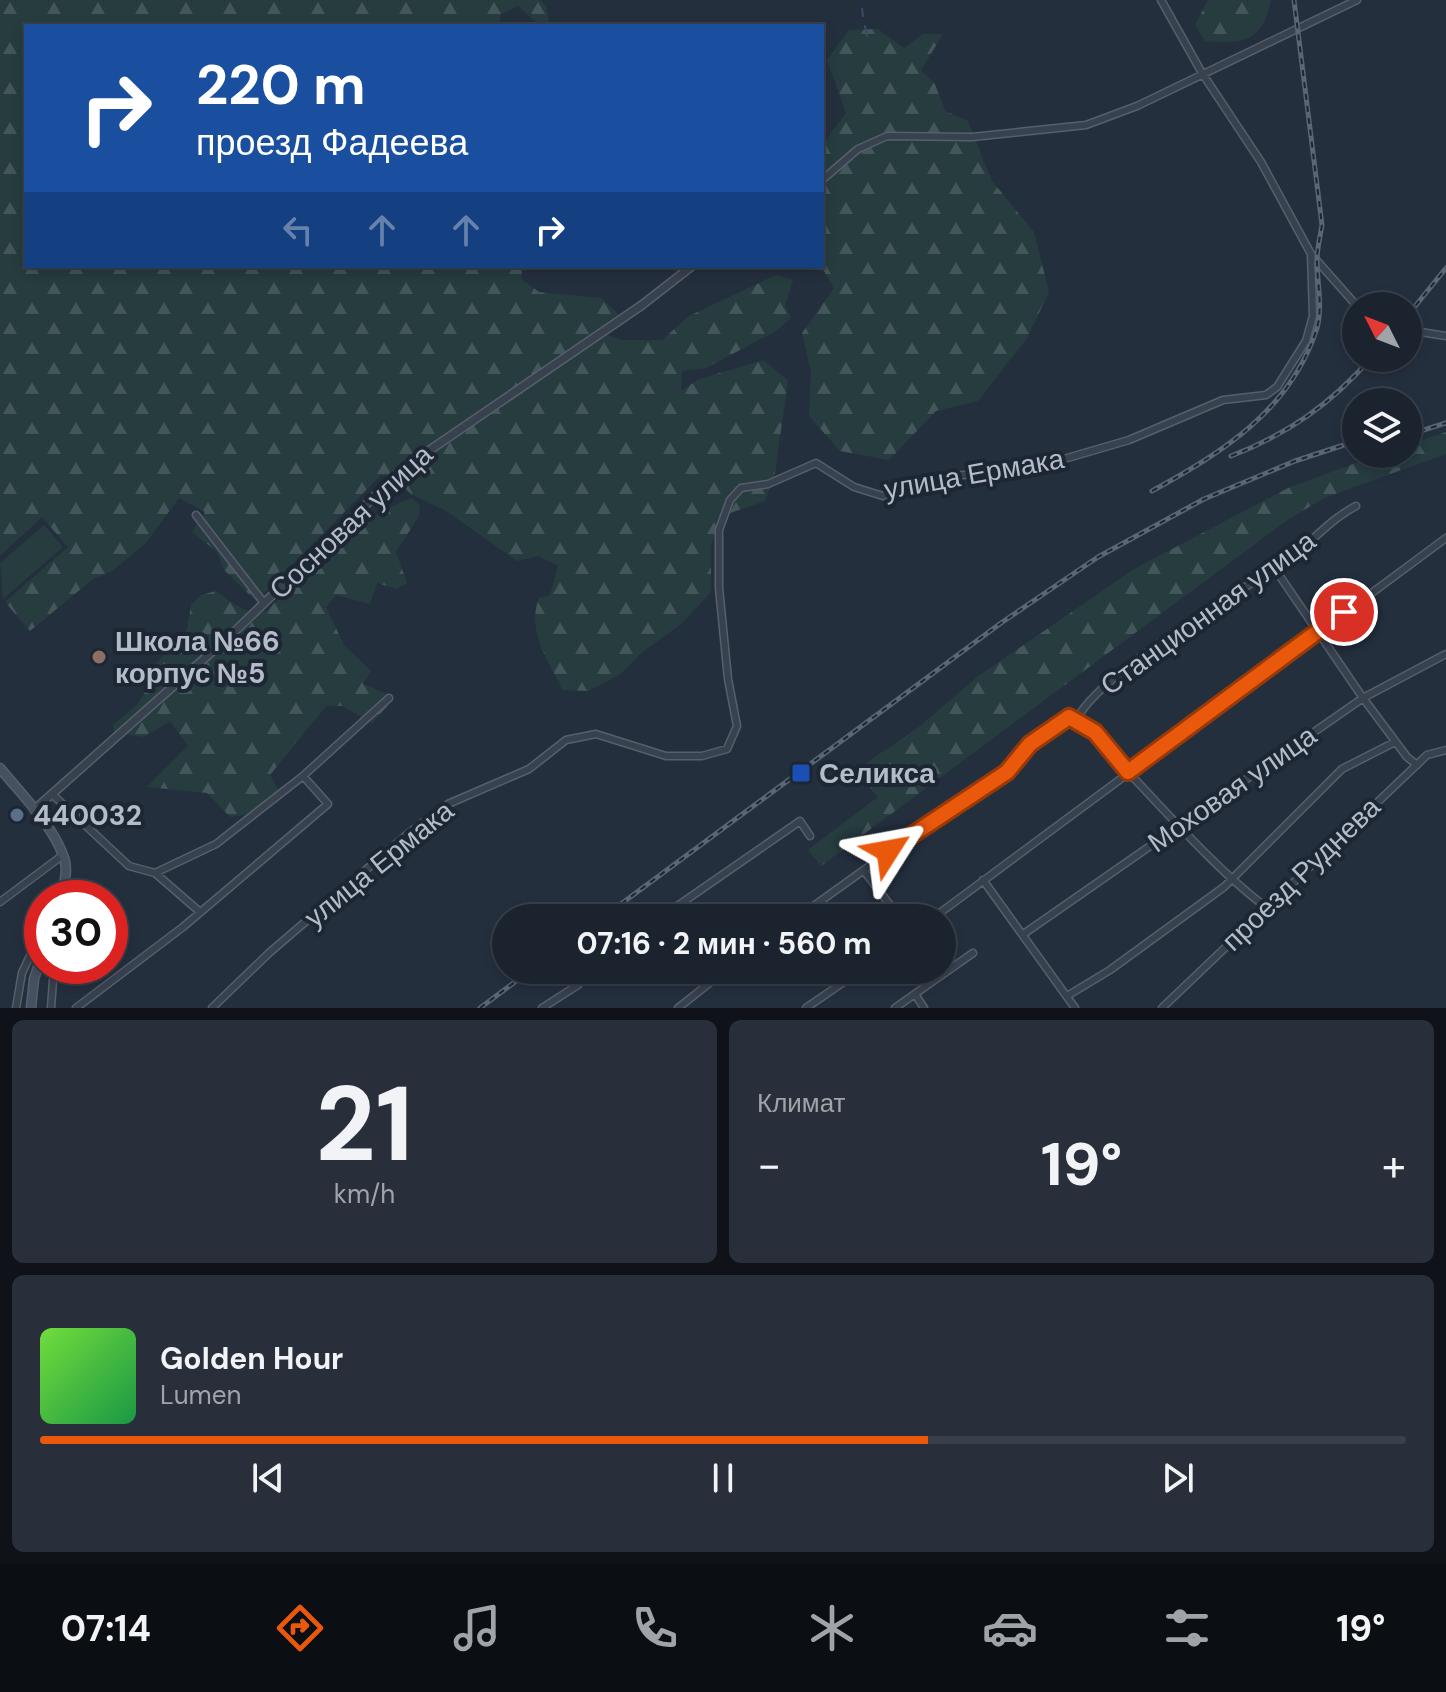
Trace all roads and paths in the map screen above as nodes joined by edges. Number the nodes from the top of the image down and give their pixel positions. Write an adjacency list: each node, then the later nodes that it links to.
1 (1161, 0): 3 (street)
2 (1357, 0): 3 (street)
3 (1202, 73): 4 (street); 5 (street)
4 (824, 178)
5 (1311, 254): 7 (street); 58 (street, улица Ермака)
6 (689, 268): 14 (street, Сосновая улица)
7 (1345, 292)
8 (1422, 332): 9 (street)
9 (1446, 336)
10 (1356, 506): 13 (street, Станционная улица)
11 (196, 515): 14 (street)
12 (1446, 538): 15 (street)
13 (1275, 569): 15 (street); 19 (street, Станционная улица)
14 (264, 603): 26 (street, Сосновая улица)
15 (1318, 630): 18 (street); 24 (street)
16 (1446, 654): 18 (street, Моховая улица)
17 (389, 698): 25 (street)
18 (1363, 698): 20 (street); 28 (street, Моховая улица)
19 (1077, 719): 24 (street); 31 (street, Станционная улица)
20 (1395, 742): 22 (street); 33 (street)
21 (1446, 750): 22 (street, проезд Руднева)
22 (1417, 765): 41 (street, проезд Руднева)
23 (0, 768): 27 (main road)
24 (1128, 772): 28 (street); 35 (street)
25 (303, 776): 32 (street); 42 (street)
26 (53, 795): 27 (street, Сосновая улица); 32 (street)
27 (34, 810): 30 (main road)
28 (1180, 825): 33 (street); 43 (street, Моховая улица)
29 (810, 836): 37 (street)
30 (63, 855): 34 (main road); 36 (street)
31 (864, 871): 38 (street, Станционная улица); 39 (street)
32 (155, 873): 42 (street)
33 (1234, 879): 41 (street); 52 (street)
34 (64, 880)
35 (983, 880): 40 (street); 43 (street)
36 (0, 902)
37 (680, 904)
38 (817, 904)
39 (889, 904)
40 (951, 904)
41 (1266, 907): 66 (street, проезд Руднева)
42 (200, 912): 57 (street)
43 (1025, 933): 52 (street)
44 (973, 953): 51 (street)
45 (24, 969): 54 (street)
46 (33, 984): 55 (main road)
47 (53, 984): 56 (street)
48 (579, 984): 59 (street)
49 (709, 984): 53 (street)
50 (841, 984): 62 (street)
51 (915, 994): 63 (street); 64 (street)
52 (1067, 996): 65 (street)
53 (689, 1000): 60 (street); 61 (street)
54 (16, 1008)
55 (31, 1008)
56 (51, 1008)
57 (76, 1008)
58 (212, 1008)
59 (542, 1008)
60 (678, 1008)
61 (695, 1008)
62 (806, 1008)
63 (895, 1008)
64 (924, 1008)
65 (1075, 1008)
66 (1162, 1008)

